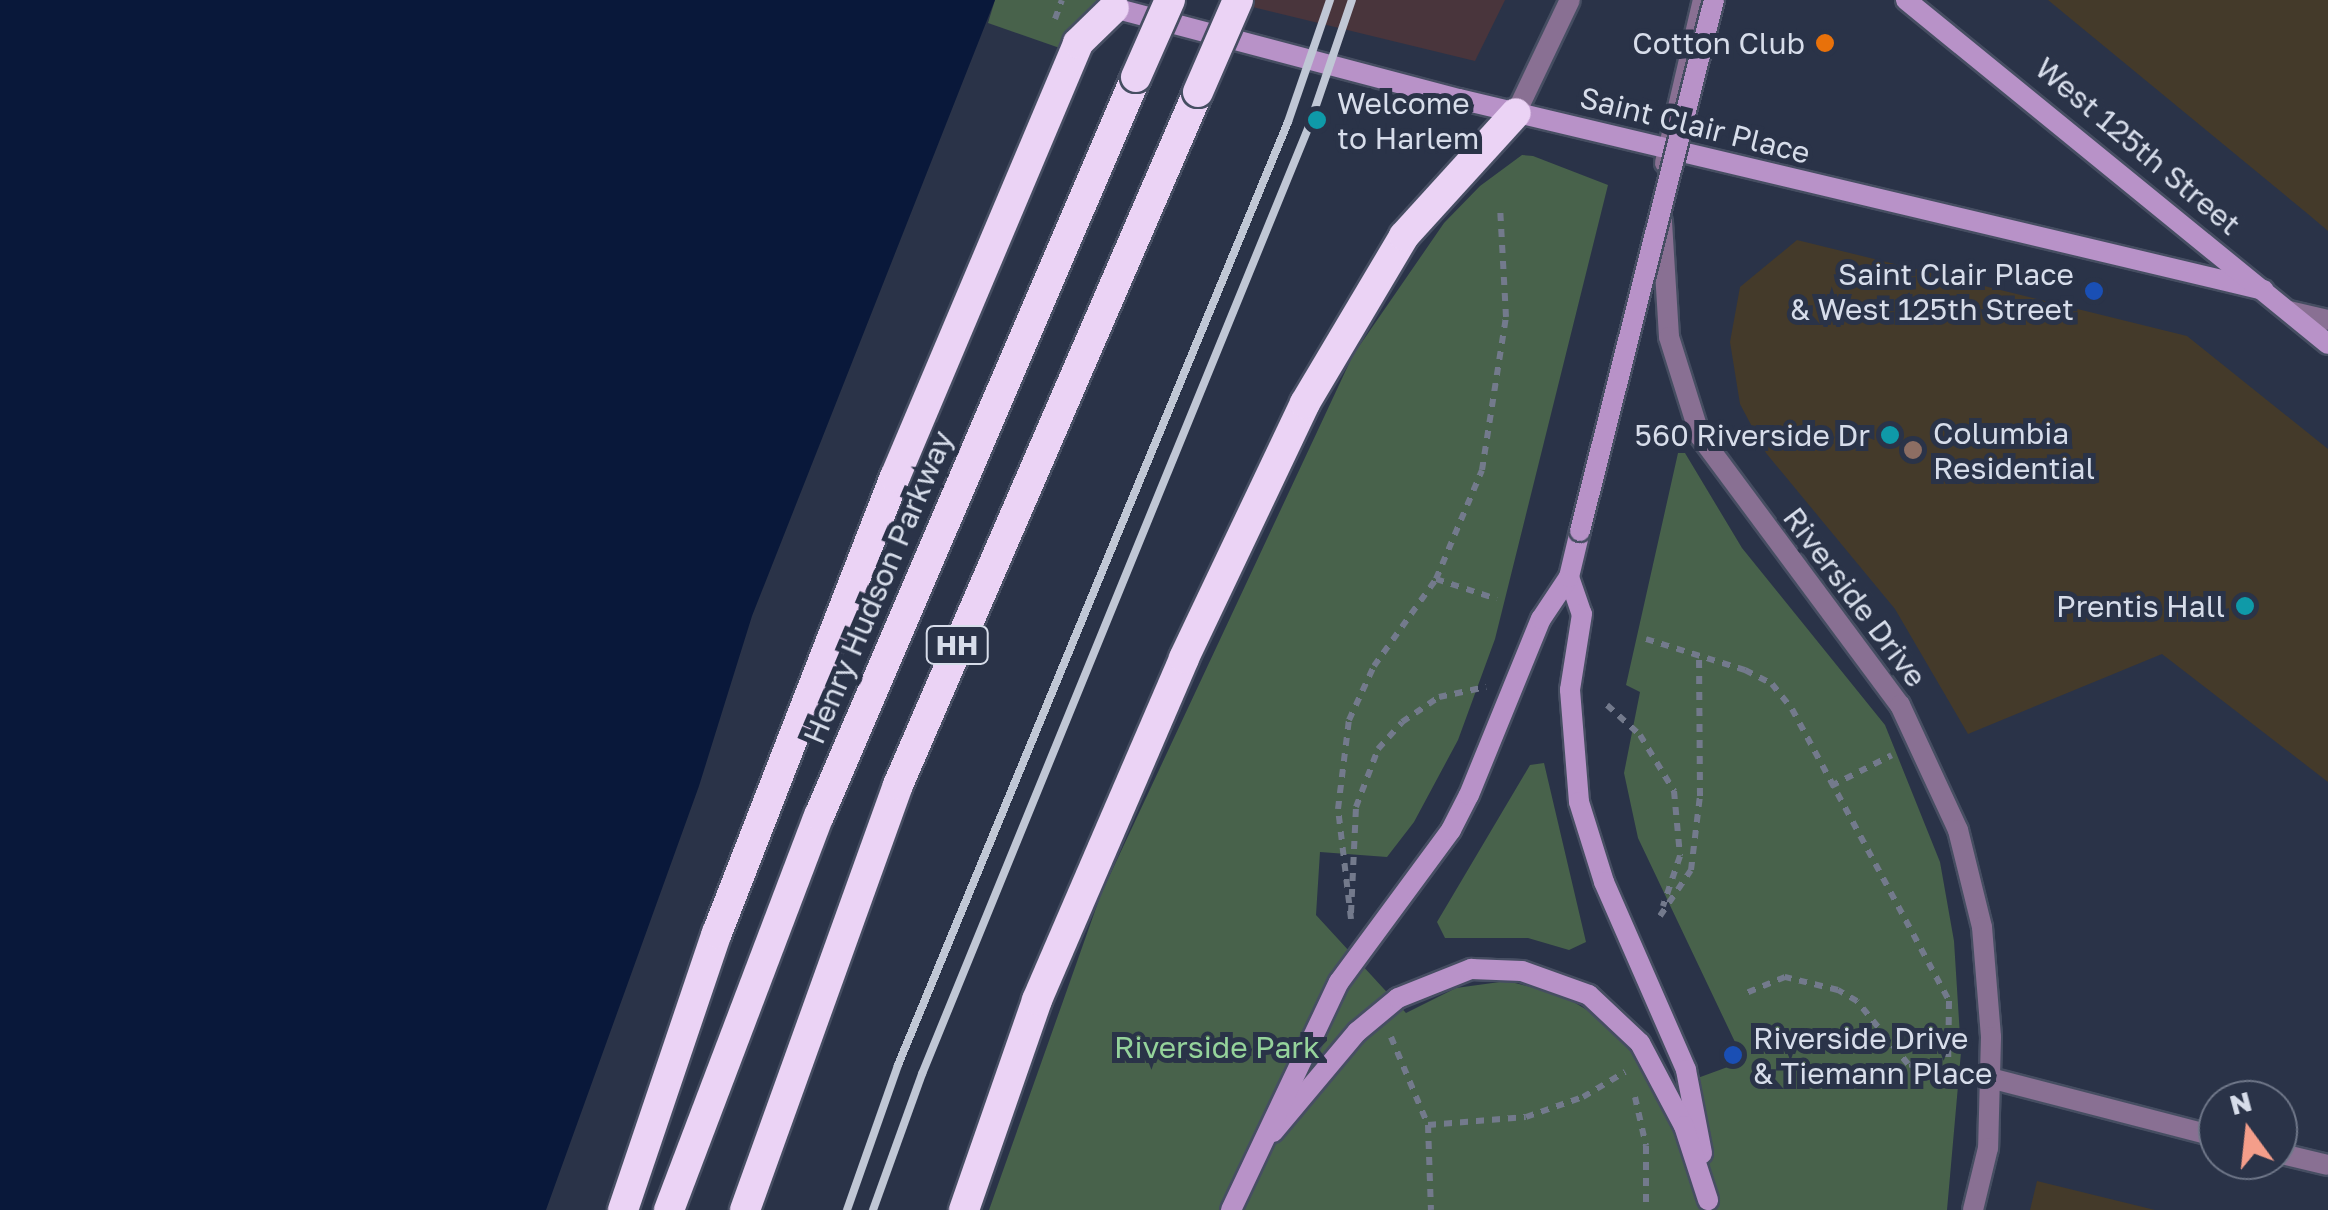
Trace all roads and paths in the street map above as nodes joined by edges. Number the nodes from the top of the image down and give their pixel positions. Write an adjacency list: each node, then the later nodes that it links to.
1 (1170, 0): 36 (highway, Henry Hudson Parkway / HH, bridge)
2 (1238, 0): 37 (highway, HH, bridge)
3 (1570, 0): 8 (street)
4 (1703, 0): 9 (street, Riverside Drive)
5 (1714, 0): 15 (main road, bridge)
6 (1906, 0): 11 (main road, West 125th Street)
7 (1130, 6): 8 (main road, Saint Clair Place); 35 (highway)
8 (1516, 112): 9 (main road, Saint Clair Place); 38 (highway)
9 (1666, 149): 11 (main road, Saint Clair Place); 22 (street, Riverside Drive)
10 (1500, 205): 16 (path)
11 (2264, 290): 12 (main road, West 125th Street)
12 (2289, 311): 13 (street); 14 (main road, West 125th Street)
13 (2328, 320)
14 (2328, 344)
15 (1569, 577): 32 (main road); 34 (main road)
16 (1436, 578): 17 (path); 20 (path)
17 (1497, 599)
18 (1646, 639): 19 (path)
19 (1699, 656): 21 (path); 23 (path)
20 (1488, 687)
21 (1608, 705)
22 (1919, 741): 23 (path); 28 (street, Riverside Drive)
23 (1831, 786): 24 (path)
24 (1746, 992)
25 (1384, 1028): 29 (path)
26 (1638, 1063): 27 (path)
27 (1627, 1070): 29 (path); 41 (path)
28 (1990, 1078): 30 (street); 42 (street, Riverside Drive)
29 (1428, 1125): 40 (path)
30 (2198, 1132)
31 (2298, 1158): 33 (street)
32 (1254, 1160): 34 (main road); 39 (main road)
33 (2328, 1166)
34 (1708, 1205)
35 (624, 1210)
36 (670, 1210)
37 (745, 1210)
38 (964, 1210)
39 (1232, 1210)
40 (1431, 1210)
41 (1646, 1210)
42 (1973, 1210)

